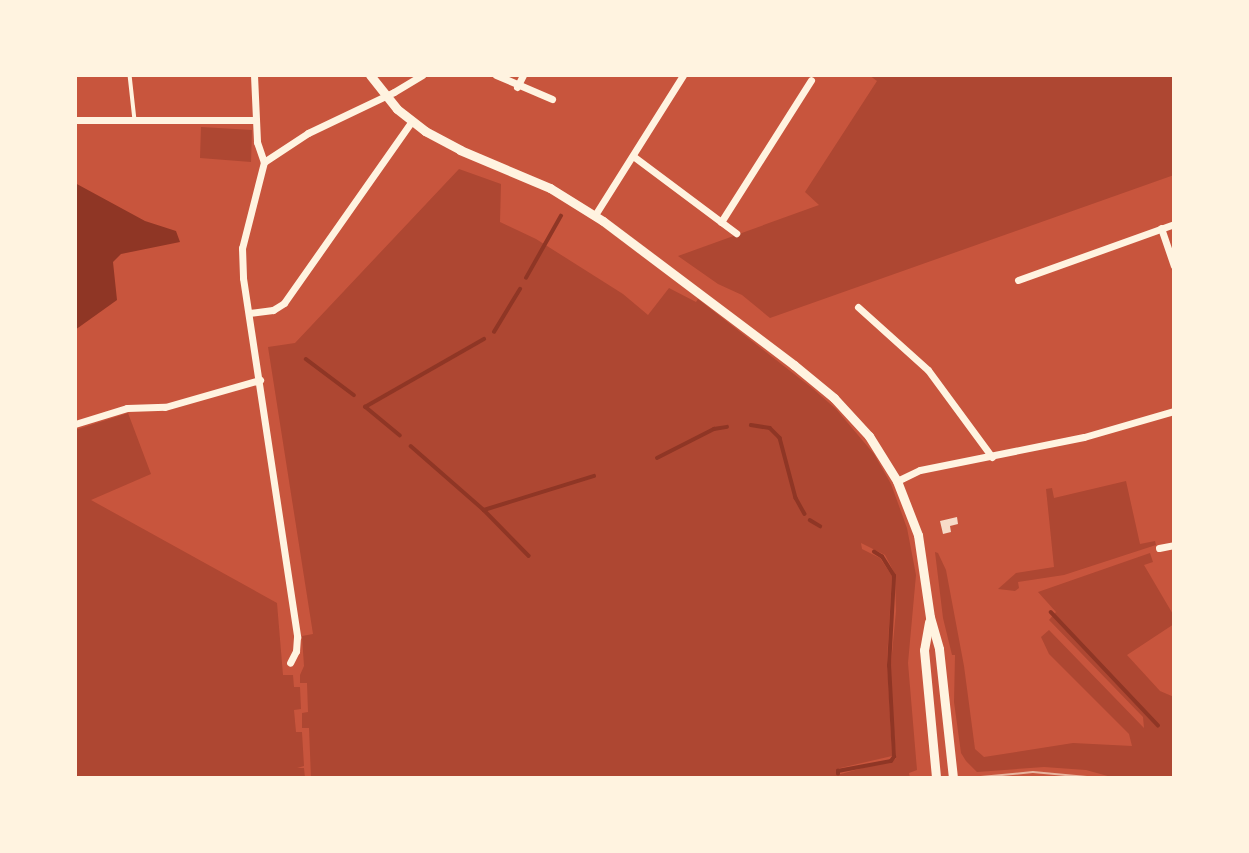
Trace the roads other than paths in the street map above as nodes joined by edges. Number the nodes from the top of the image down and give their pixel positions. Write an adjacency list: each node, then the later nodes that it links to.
1 (130, 75): 13 (lane)
2 (254, 75): 14 (street)
3 (370, 75): 10 (street)
4 (422, 75): 10 (street)
5 (496, 75): 9 (street)
6 (523, 75): 9 (street)
7 (683, 75): 16 (street)
8 (811, 80): 19 (street)
9 (517, 87): 11 (street)
10 (385, 96): 15 (street); 17 (street)
11 (552, 99)
12 (75, 120): 13 (street)
13 (135, 120): 14 (street)
14 (256, 120): 17 (street)
15 (412, 121): 18 (street); 26 (street)
16 (633, 156): 18 (street); 19 (street)
17 (264, 163): 26 (street)
18 (595, 215): 31 (street)
19 (720, 222): 22 (street)
20 (1174, 223): 21 (street)
21 (1161, 228): 23 (street); 24 (street)
22 (736, 233)
23 (1174, 266)
24 (1018, 279)
25 (858, 307): 30 (street)
26 (248, 313): 27 (street)
27 (260, 380): 29 (street); 35 (street)
28 (1174, 411): 30 (street)
29 (75, 424)
30 (992, 457): 31 (street)
31 (897, 481): 34 (street)
32 (1174, 545): 33 (street)
33 (1160, 548)
34 (930, 617): 36 (street); 37 (street)
35 (290, 663)
36 (936, 778)
37 (953, 778)

